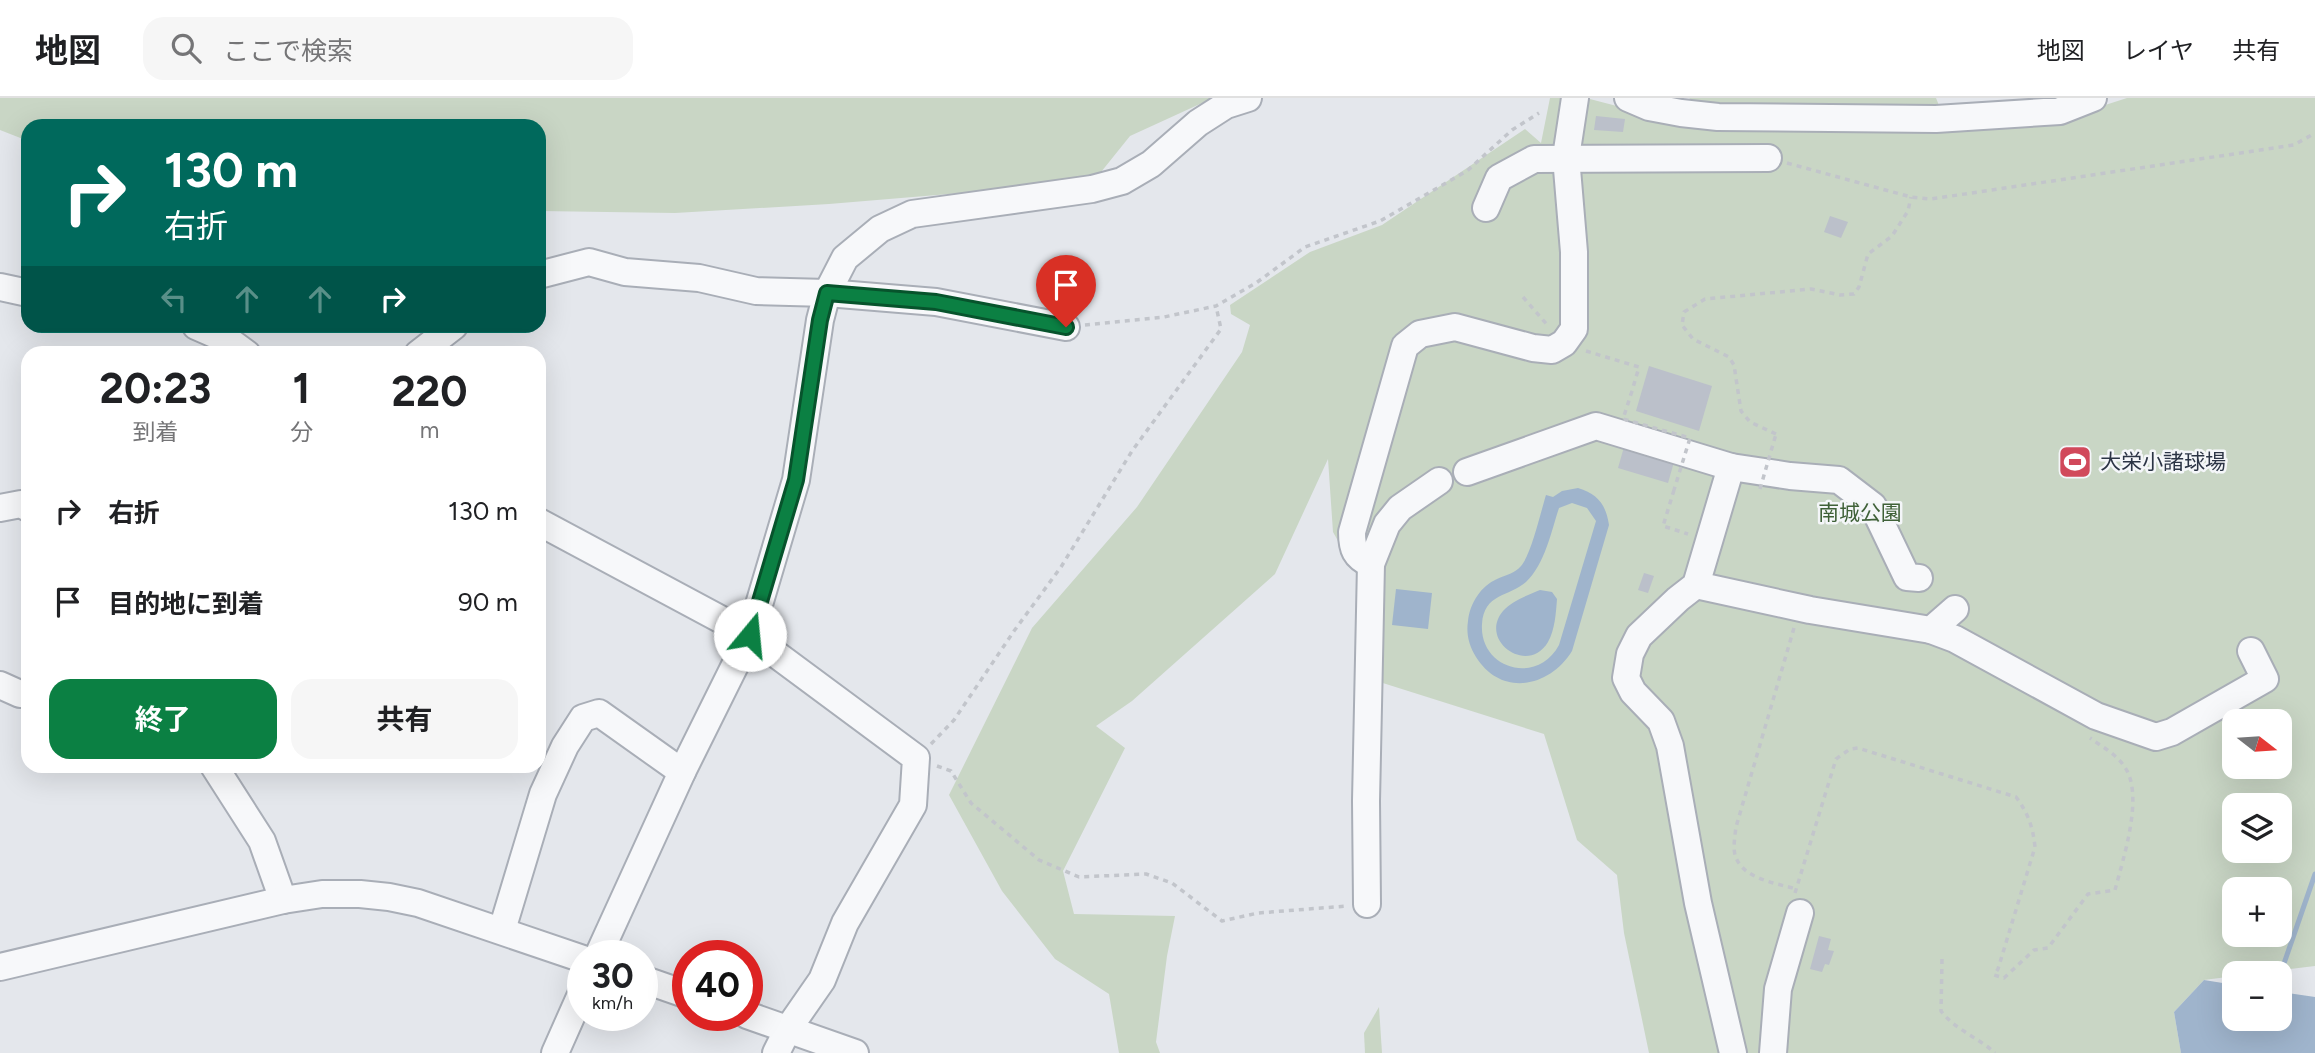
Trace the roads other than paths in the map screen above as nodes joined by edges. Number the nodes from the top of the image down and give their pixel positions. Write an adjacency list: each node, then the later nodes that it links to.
1 (1248, 98): 11 (street)
2 (1575, 98): 5 (street)
3 (1628, 98): 4 (street)
4 (2093, 98)
5 (1566, 157): 6 (street); 7 (street); 23 (street)
6 (1768, 158)
7 (1486, 208)
8 (546, 273): 11 (street)
9 (0, 287): 10 (street)
10 (21, 292)
11 (827, 293): 12 (street); 28 (street)
12 (1066, 327)
13 (212, 333): 15 (street)
14 (445, 333): 16 (street)
15 (236, 346)
16 (428, 346)
17 (1731, 467): 18 (street); 24 (street); 25 (street)
18 (1467, 472)
19 (1439, 481): 23 (street)
20 (21, 504): 21 (street)
21 (0, 508)
22 (546, 526): 28 (street)
23 (1371, 564): 36 (street)
24 (1919, 578)
25 (1696, 585): 27 (street); 47 (street)
26 (1955, 609): 27 (street)
27 (1931, 630): 29 (street)
28 (750, 635): 32 (street); 43 (street)
29 (2251, 651)
30 (0, 685): 31 (street)
31 (21, 694)
32 (682, 772): 37 (street); 38 (street)
33 (218, 773): 34 (street)
34 (284, 900): 37 (street); 40 (street)
35 (1796, 901): 48 (street)
36 (1367, 904)
37 (502, 930): 39 (street)
38 (605, 940)
39 (567, 953)
40 (0, 967)
41 (763, 1020): 43 (street)
42 (567, 1026): 44 (street)
43 (788, 1029): 45 (street); 46 (street)
44 (555, 1053)
45 (776, 1053)
46 (855, 1053)
47 (1732, 1053)
48 (1773, 1053)

